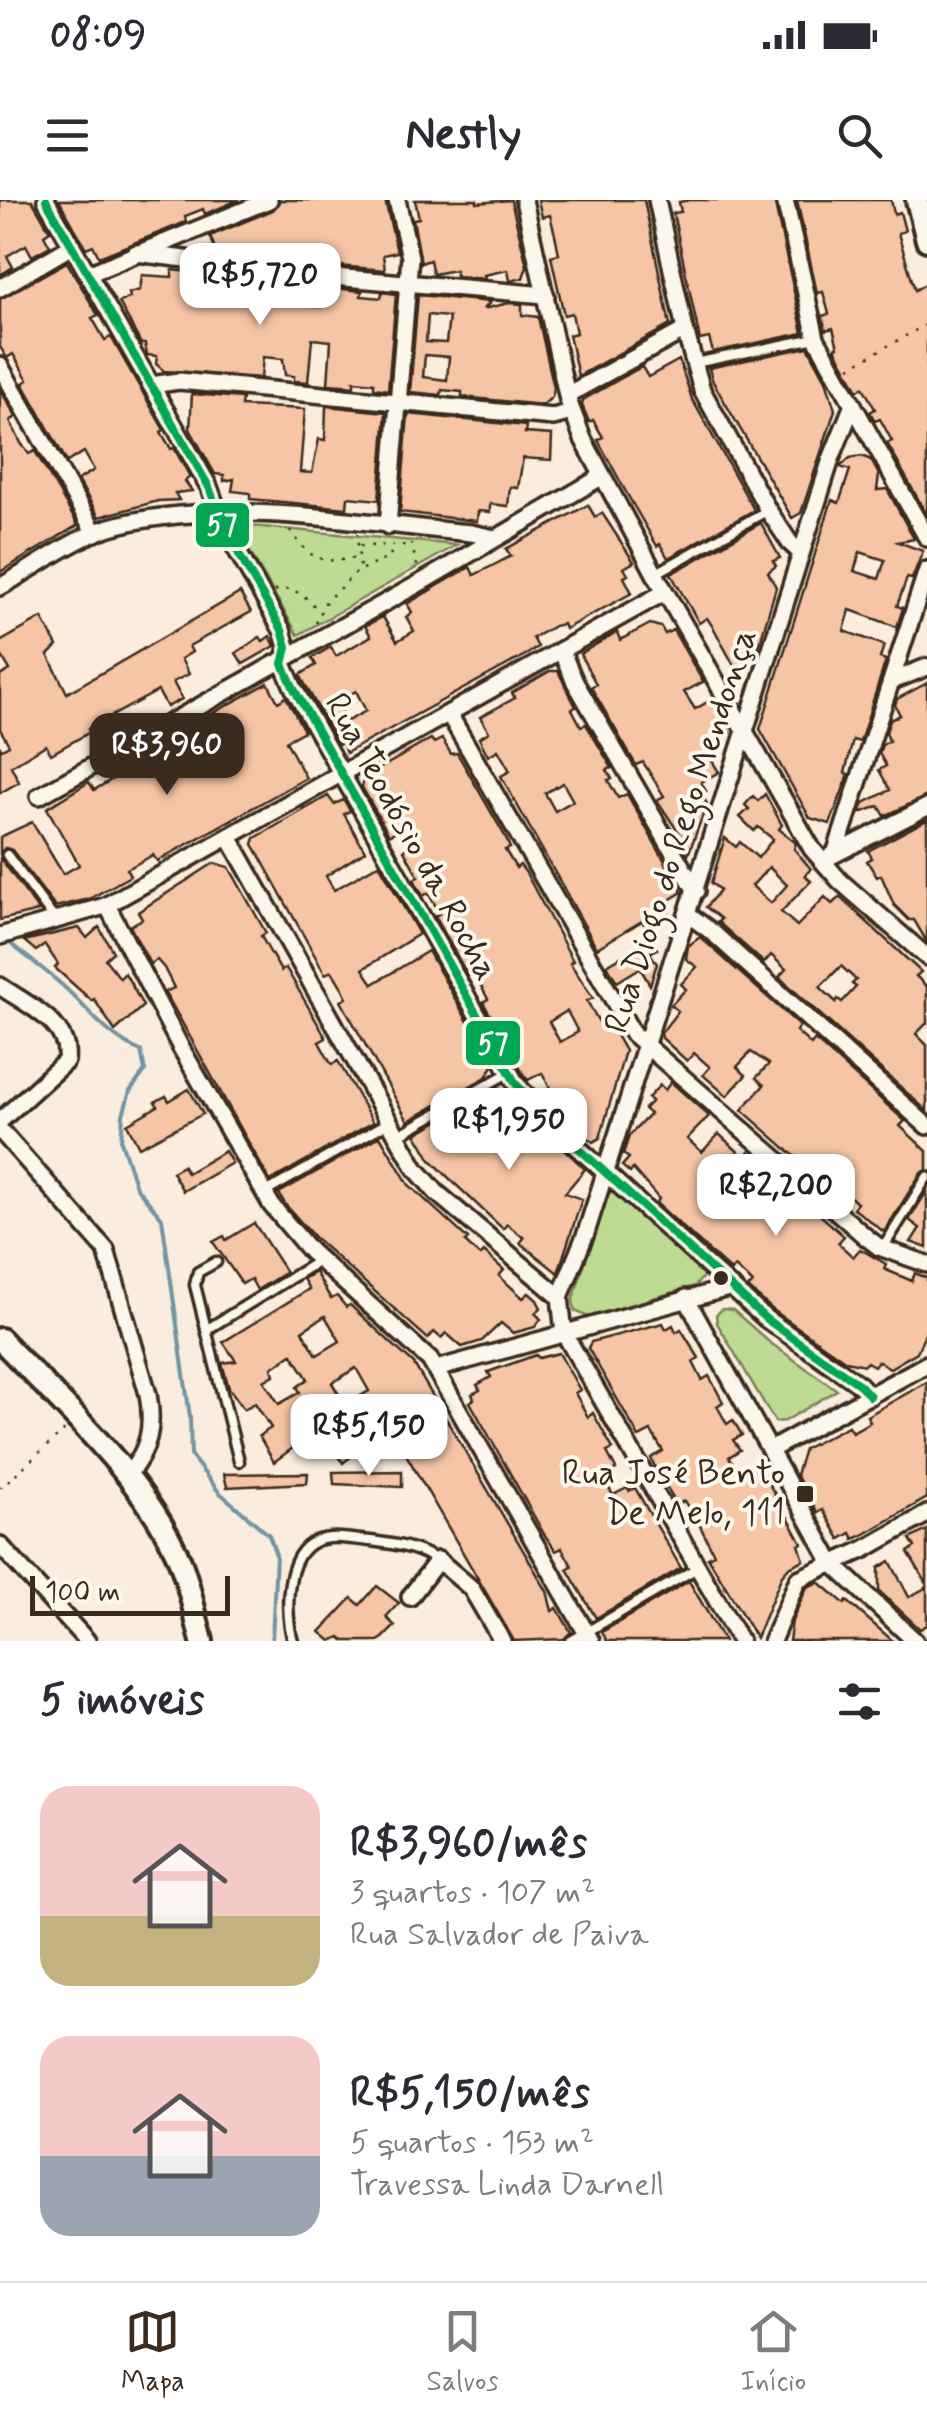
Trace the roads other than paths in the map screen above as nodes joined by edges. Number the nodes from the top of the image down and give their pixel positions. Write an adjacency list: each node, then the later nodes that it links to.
1 (46, 200): 9 (street, Rua Teodósio da Rocha)
2 (268, 200): 10 (street)
3 (398, 200): 12 (street)
4 (524, 200): 14 (street)
5 (657, 200): 15 (street)
6 (785, 200): 16 (street)
7 (917, 200): 8 (main road)
8 (927, 240)
9 (72, 246): 11 (street, Rua Teodósio da Rocha); 13 (street)
10 (136, 253): 11 (street); 12 (street)
11 (88, 274): 19 (street, Rua Teodósio da Rocha)
12 (407, 282): 14 (street); 21 (street)
13 (0, 288)
14 (546, 295): 20 (street)
15 (685, 330): 17 (street); 20 (street)
16 (816, 338): 17 (lane); 22 (street)
17 (694, 363): 25 (street)
18 (0, 366): 28 (street)
19 (152, 385): 21 (street); 26 (street, Rua Teodósio da Rocha)
20 (567, 395): 23 (street)
21 (398, 401): 23 (street); 27 (street)
22 (852, 407): 30 (street); 31 (street, Rua Diogo do Rego Mendonça)
23 (572, 412): 24 (street)
24 (601, 477): 29 (street); 33 (street)
25 (768, 510): 31 (street); 33 (lane)
26 (219, 514): 27 (street); 28 (street); 37 (street, Rua Teodósio da Rocha)
27 (388, 526): 29 (street)
28 (94, 534): 34 (street)
29 (495, 538): 37 (street)
30 (927, 538)
31 (802, 553): 41 (street, Rua Diogo do Rego Mendonça)
32 (927, 570): 39 (street)
33 (655, 574): 35 (street)
34 (0, 587)
35 (664, 592): 36 (street); 41 (street)
36 (561, 650): 40 (street); 48 (street)
37 (284, 660): 42 (street, Rua Teodósio da Rocha); 43 (street)
38 (927, 667): 39 (street)
39 (892, 681): 47 (street)
40 (449, 714): 42 (street); 55 (street)
41 (746, 732): 47 (street); 48 (street, Rua Diogo do Rego Mendonça)
42 (342, 774): 45 (street); 56 (street, Rua Teodósio da Rocha)
43 (39, 796)
44 (927, 807): 47 (street)
45 (229, 837): 49 (street); 59 (street)
46 (7, 854): 51 (lane)
47 (830, 857): 53 (street)
48 (696, 891): 50 (street, Rua Diogo do Rego Mendonça)
49 (106, 905): 51 (street); 63 (street)
50 (689, 915): 55 (street, Rua Diogo do Rego Mendonça); 58 (street)
51 (55, 920): 52 (street)
52 (1, 936)
53 (924, 950)
54 (0, 986): 57 (street)
55 (644, 1043): 61 (street, Rua Diogo do Rego Mendonça); 64 (street)
56 (508, 1073): 59 (lane); 61 (street, Rua Teodósio da Rocha)
57 (0, 1121)
58 (927, 1126)
59 (393, 1129): 63 (lane); 69 (street)
60 (0, 1130): 79 (street)
61 (604, 1171): 68 (street, Rua Teodósio da Rocha); 69 (street, Rua Diogo do Rego Mendonça)
62 (927, 1177): 64 (lane)
63 (264, 1193): 65 (street)
64 (883, 1248): 67 (street)
65 (320, 1260): 71 (lane); 75 (street)
66 (216, 1262): 71 (lane)
67 (927, 1264)
68 (732, 1287): 70 (street); 76 (street, Rua Teodósio da Rocha)
69 (560, 1297): 72 (street, Rua Diogo do Rego Mendonça)
70 (686, 1298): 72 (street); 77 (street)
71 (206, 1330): 78 (lane)
72 (564, 1333): 75 (street); 84 (street)
73 (0, 1339): 79 (main road)
74 (927, 1364): 76 (street)
75 (436, 1369): 86 (street)
76 (870, 1396): 77 (street)
77 (770, 1450): 83 (street)
78 (239, 1461)
79 (127, 1476): 88 (main road)
80 (927, 1514): 83 (street)
81 (0, 1544): 87 (street)
82 (438, 1560): 85 (street); 89 (lane); 90 (street)
83 (832, 1563): 93 (street); 94 (street)
84 (697, 1568): 86 (lane); 92 (street)
85 (410, 1596)
86 (588, 1637): 91 (lane)
87 (87, 1641)
88 (202, 1641)
89 (293, 1641)
90 (502, 1641)
91 (570, 1641)
92 (740, 1641)
93 (772, 1641)
94 (915, 1641)

